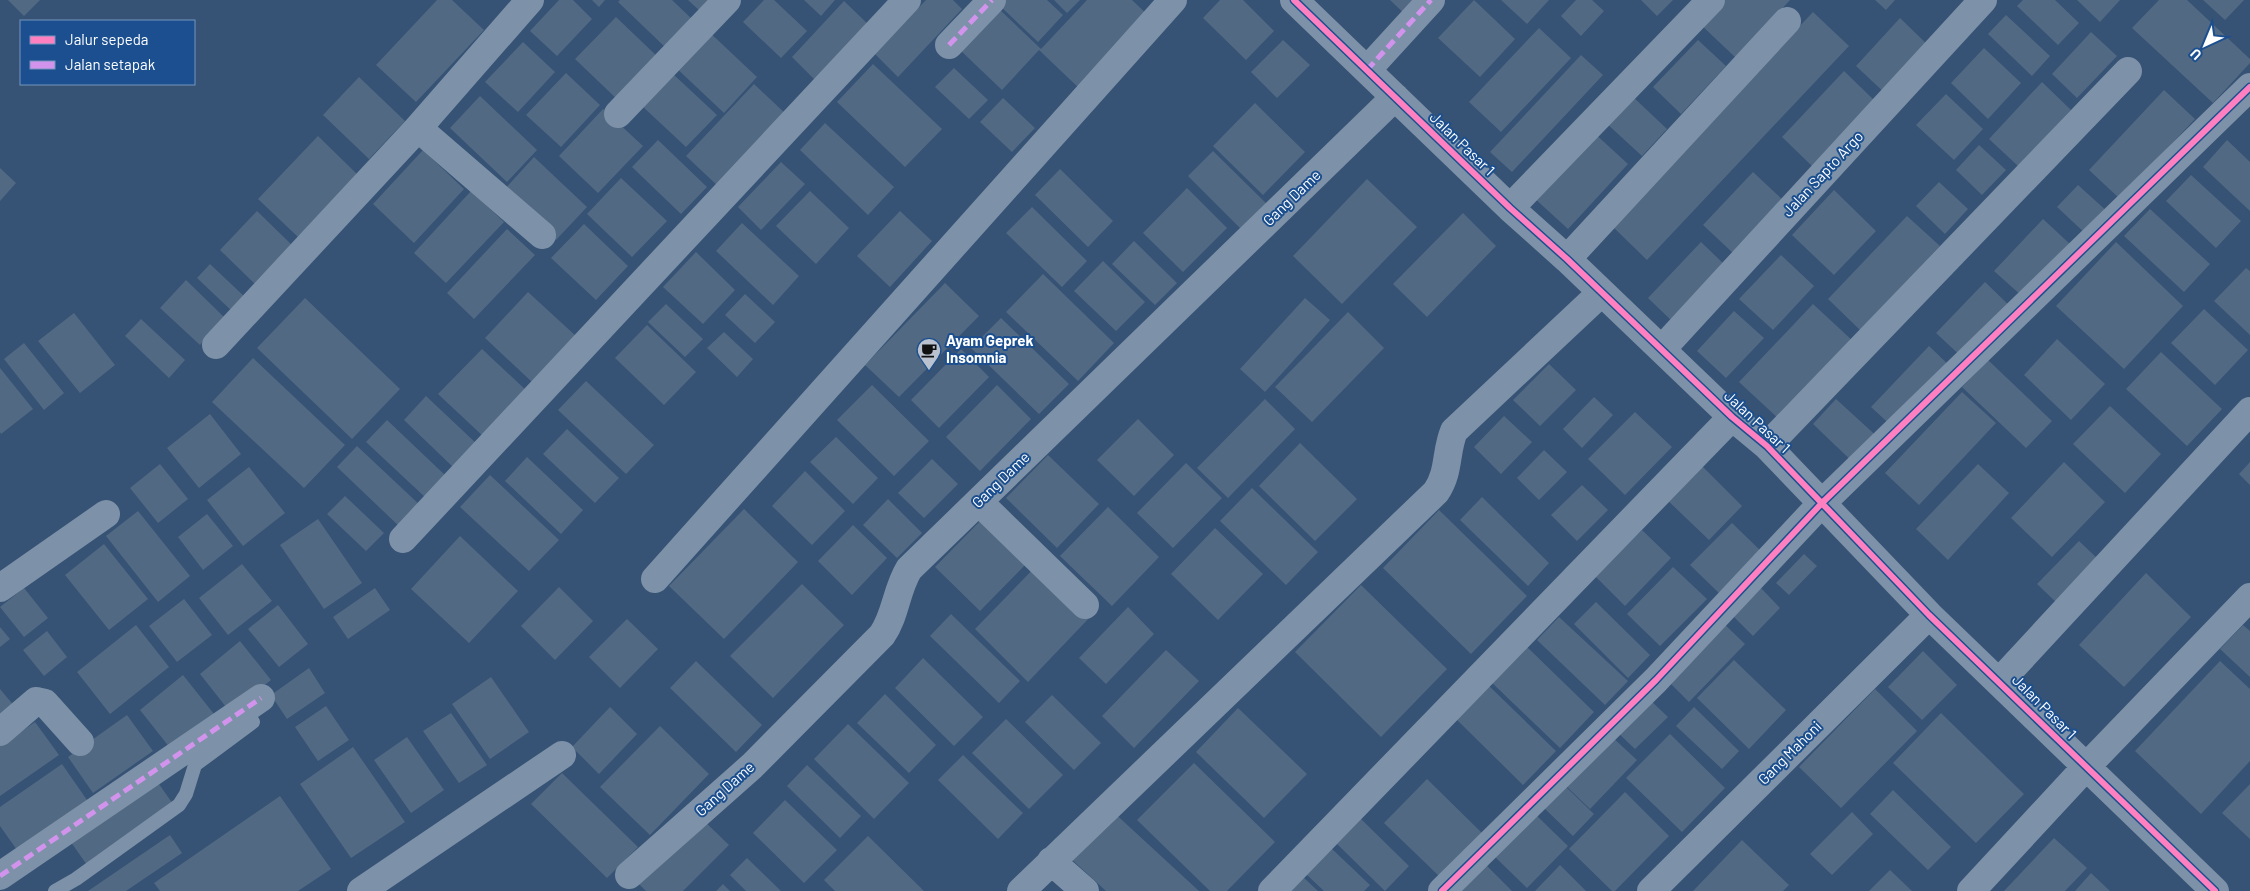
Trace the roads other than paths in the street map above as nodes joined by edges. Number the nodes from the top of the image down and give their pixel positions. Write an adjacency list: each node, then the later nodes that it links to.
1 (530, 0): 17 (street)
2 (727, 0): 16 (street)
3 (906, 0): 30 (street)
4 (992, 0): 11 (street)
5 (1174, 0): 31 (street)
6 (1431, 0): 12 (street)
7 (1712, 0): 18 (street)
8 (1983, 0): 23 (street, Jalan Sapto Argo)
9 (1298, 1): 12 (street, Jalan Pasar 1)
10 (1787, 21): 20 (street)
11 (949, 44)
12 (1367, 70): 15 (street, Jalan Pasar 1)
13 (2128, 71): 26 (street)
14 (2250, 86): 28 (street)
15 (1395, 98): 18 (street, Jalan Pasar 1); 27 (street, Gang Dame)
16 (618, 114)
17 (418, 128): 19 (street); 22 (street)
18 (1510, 208): 20 (street, Jalan Pasar 1)
19 (542, 235)
20 (1567, 259): 21 (street, Jalan Pasar 1)
21 (1601, 293): 23 (street, Jalan Pasar 1); 42 (street)
22 (216, 345)
23 (1662, 349): 25 (street, Jalan Pasar 1)
24 (2250, 411): 36 (street)
25 (1732, 416): 26 (street, Jalan Pasar 1); 49 (street)
26 (1767, 446): 28 (street, Jalan Pasar 1)
27 (979, 502): 34 (street); 43 (street, Gang Dame)
28 (1821, 504): 35 (street, Jalan Pasar 1); 50 (street)
29 (106, 514): 32 (street)
30 (403, 539)
31 (655, 579)
32 (0, 588)
33 (2250, 597): 41 (street)
34 (1085, 605)
35 (1929, 615): 36 (street, Jalan Pasar 1); 51 (street, Gang Mahoni)
36 (2000, 681): 41 (street, Jalan Pasar 1)
37 (257, 710): 44 (street); 45 (lane)
38 (0, 732): 39 (street)
39 (80, 742)
40 (562, 755): 46 (street)
41 (2086, 767): 52 (street); 53 (street, Jalan Pasar 1)
42 (1051, 861): 47 (street); 48 (street)
43 (629, 875)
44 (0, 876)
45 (55, 891)
46 (361, 891)
47 (1021, 891)
48 (1085, 891)
49 (1272, 891)
50 (1442, 891)
51 (1651, 891)
52 (1972, 891)
53 (2216, 891)

